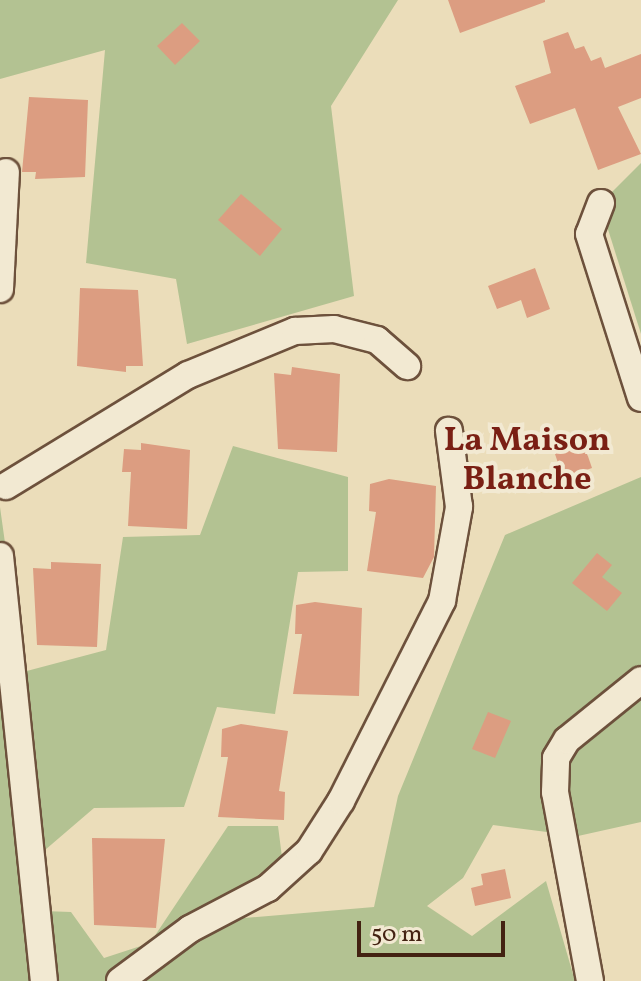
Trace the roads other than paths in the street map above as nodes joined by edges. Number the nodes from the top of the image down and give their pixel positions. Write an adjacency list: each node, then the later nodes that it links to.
1 (6, 172): 3 (street)
2 (601, 203): 5 (street)
3 (0, 289)
4 (407, 366): 7 (street)
5 (641, 398)
6 (449, 431): 11 (street)
7 (2, 486)
8 (0, 556): 10 (street)
9 (641, 680): 12 (street)
10 (44, 981)
11 (120, 981)
12 (590, 981)

